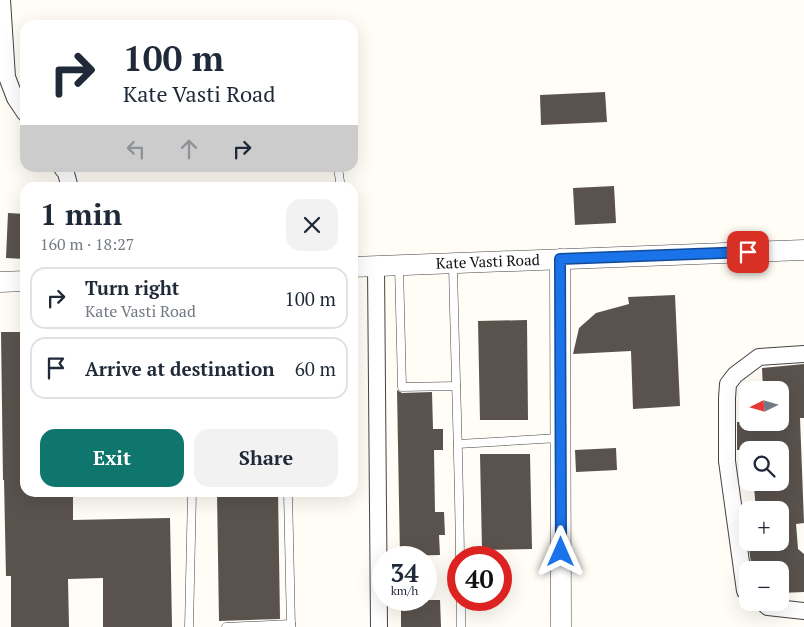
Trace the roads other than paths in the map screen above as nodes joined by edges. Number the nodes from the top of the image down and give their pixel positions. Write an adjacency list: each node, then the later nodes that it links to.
1 (2, 0): 2 (street)
2 (20, 106)
3 (804, 250): 4 (street, Kate Vasti Road)
4 (560, 259): 5 (street, Kate Vasti Road); 13 (street)
5 (453, 263): 7 (street, Kate Vasti Road); 12 (lane)
6 (376, 266): 7 (street, Kate Vasti Road); 8 (street, Kate Vasti Road); 25 (street)
7 (399, 266): 12 (lane)
8 (358, 267)
9 (20, 281): 10 (street)
10 (0, 282)
11 (804, 354): 18 (street)
12 (456, 386): 14 (lane)
13 (561, 438): 14 (lane); 27 (street)
14 (458, 444): 17 (lane)
15 (192, 497): 23 (lane)
16 (288, 497): 22 (lane)
17 (460, 546)
18 (741, 561)
19 (789, 609): 21 (street)
20 (461, 611): 26 (lane)
21 (804, 611)
22 (291, 626): 24 (lane)
23 (189, 627)
24 (226, 627)
25 (379, 627)
26 (461, 627)
27 (561, 627)

